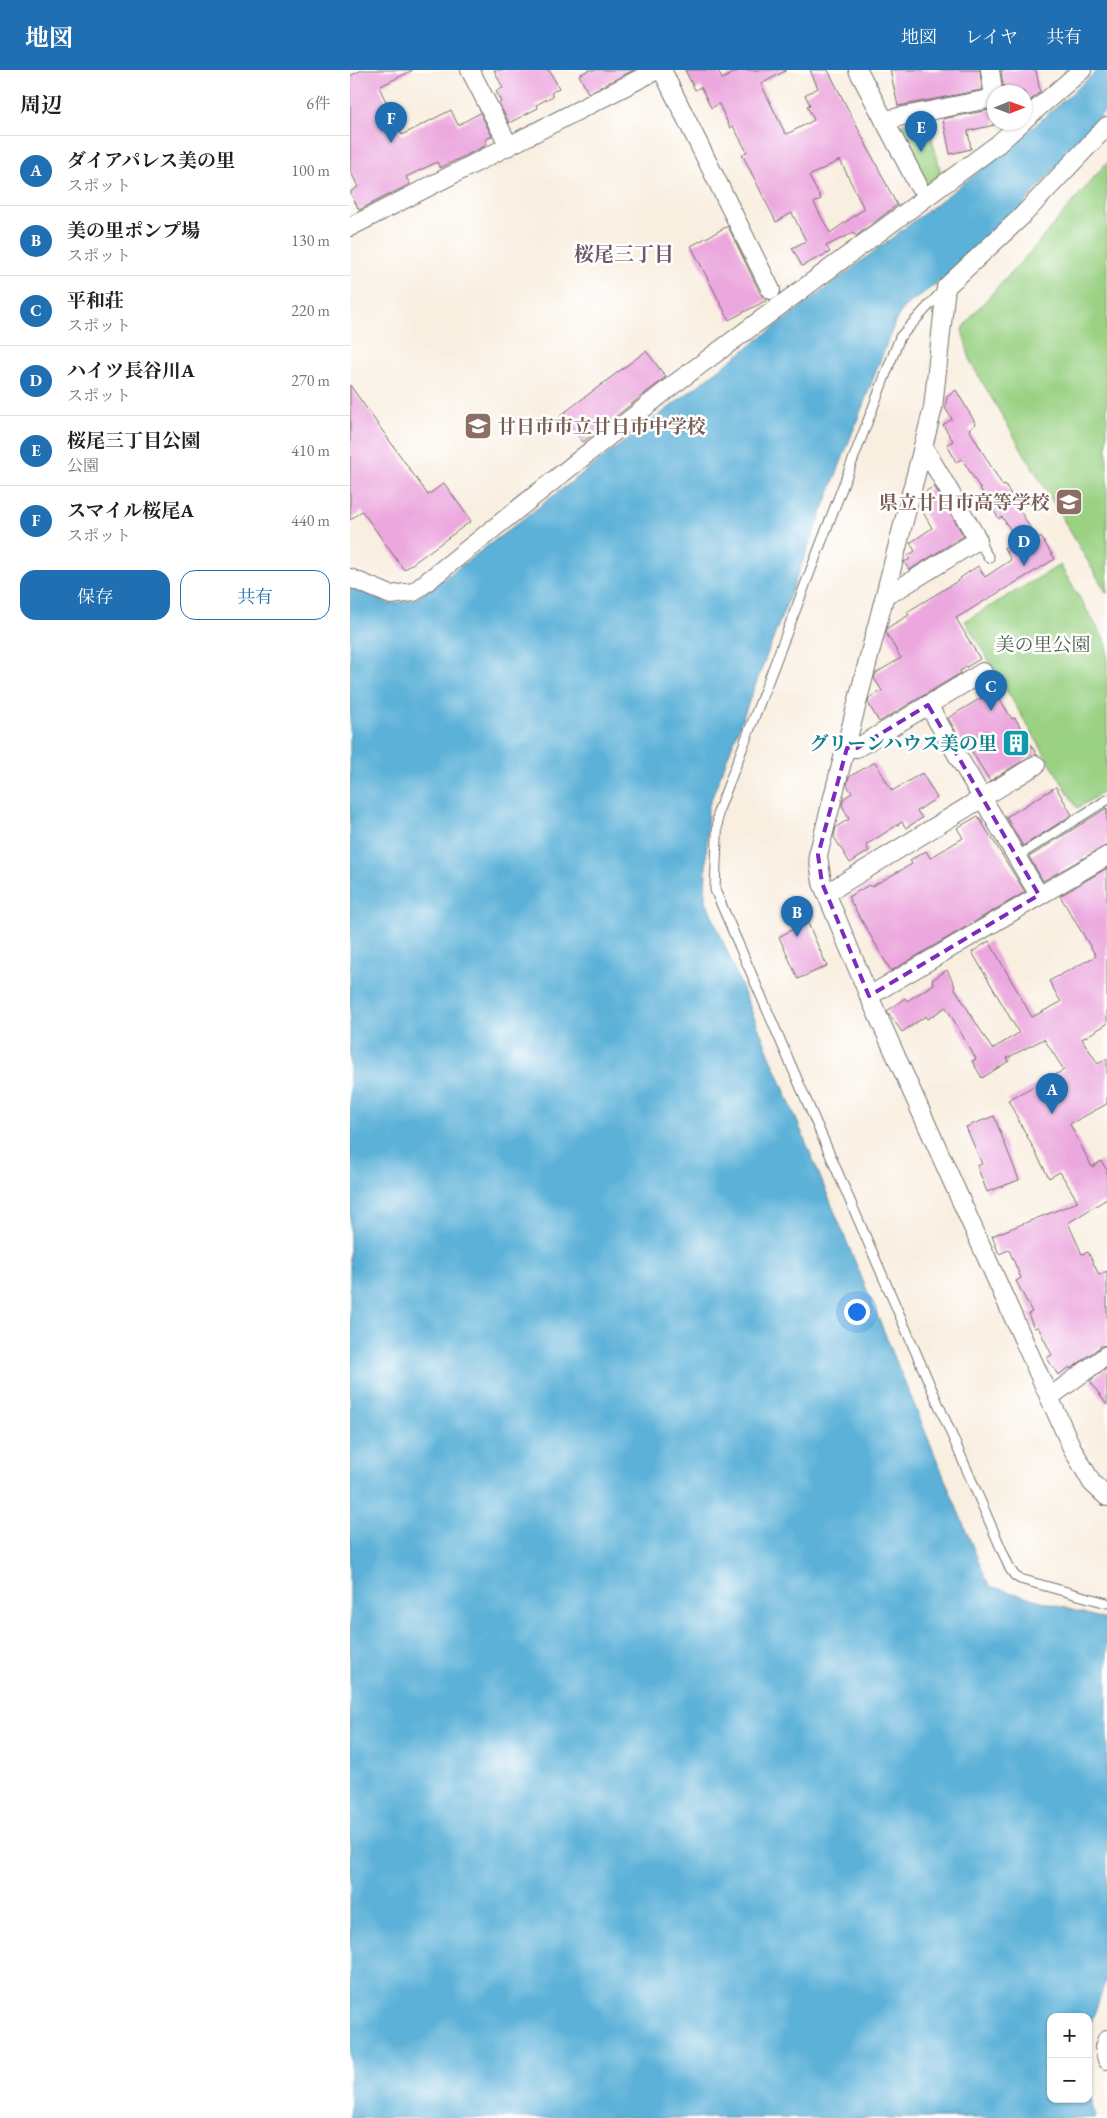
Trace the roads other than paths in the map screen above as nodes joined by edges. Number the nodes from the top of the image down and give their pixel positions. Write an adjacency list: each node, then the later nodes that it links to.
1 (470, 70): 13 (street)
2 (657, 70): 13 (street)
3 (662, 70): 17 (street)
4 (858, 70): 10 (street)
5 (990, 70): 7 (street)
6 (1082, 70): 9 (street)
7 (992, 85)
8 (987, 98): 10 (street)
9 (1032, 113)
10 (884, 120): 14 (street)
11 (1107, 126): 16 (street)
12 (1013, 130): 21 (street)
13 (509, 146): 15 (street)
14 (918, 185)
15 (350, 227)
16 (946, 286): 18 (street); 37 (lane)
17 (771, 290)
18 (923, 446): 19 (street); 22 (street)
19 (978, 540): 20 (lane); 22 (street)
20 (989, 558)
21 (350, 578)
22 (886, 593): 25 (street)
23 (983, 672): 24 (street)
24 (928, 705): 25 (street); 27 (street)
25 (847, 748): 31 (street)
26 (1036, 765): 27 (street)
27 (984, 798): 29 (street); 31 (street)
28 (1107, 800): 29 (lane)
29 (1018, 856): 32 (street)
30 (1107, 856): 32 (street)
31 (827, 893): 33 (street)
32 (1039, 895): 33 (street)
33 (870, 996): 35 (street)
34 (1107, 1355): 35 (street)
35 (1050, 1397): 36 (street)
36 (1107, 1497)
37 (1107, 1603)
38 (1107, 2039): 39 (street)
39 (1107, 2060)

